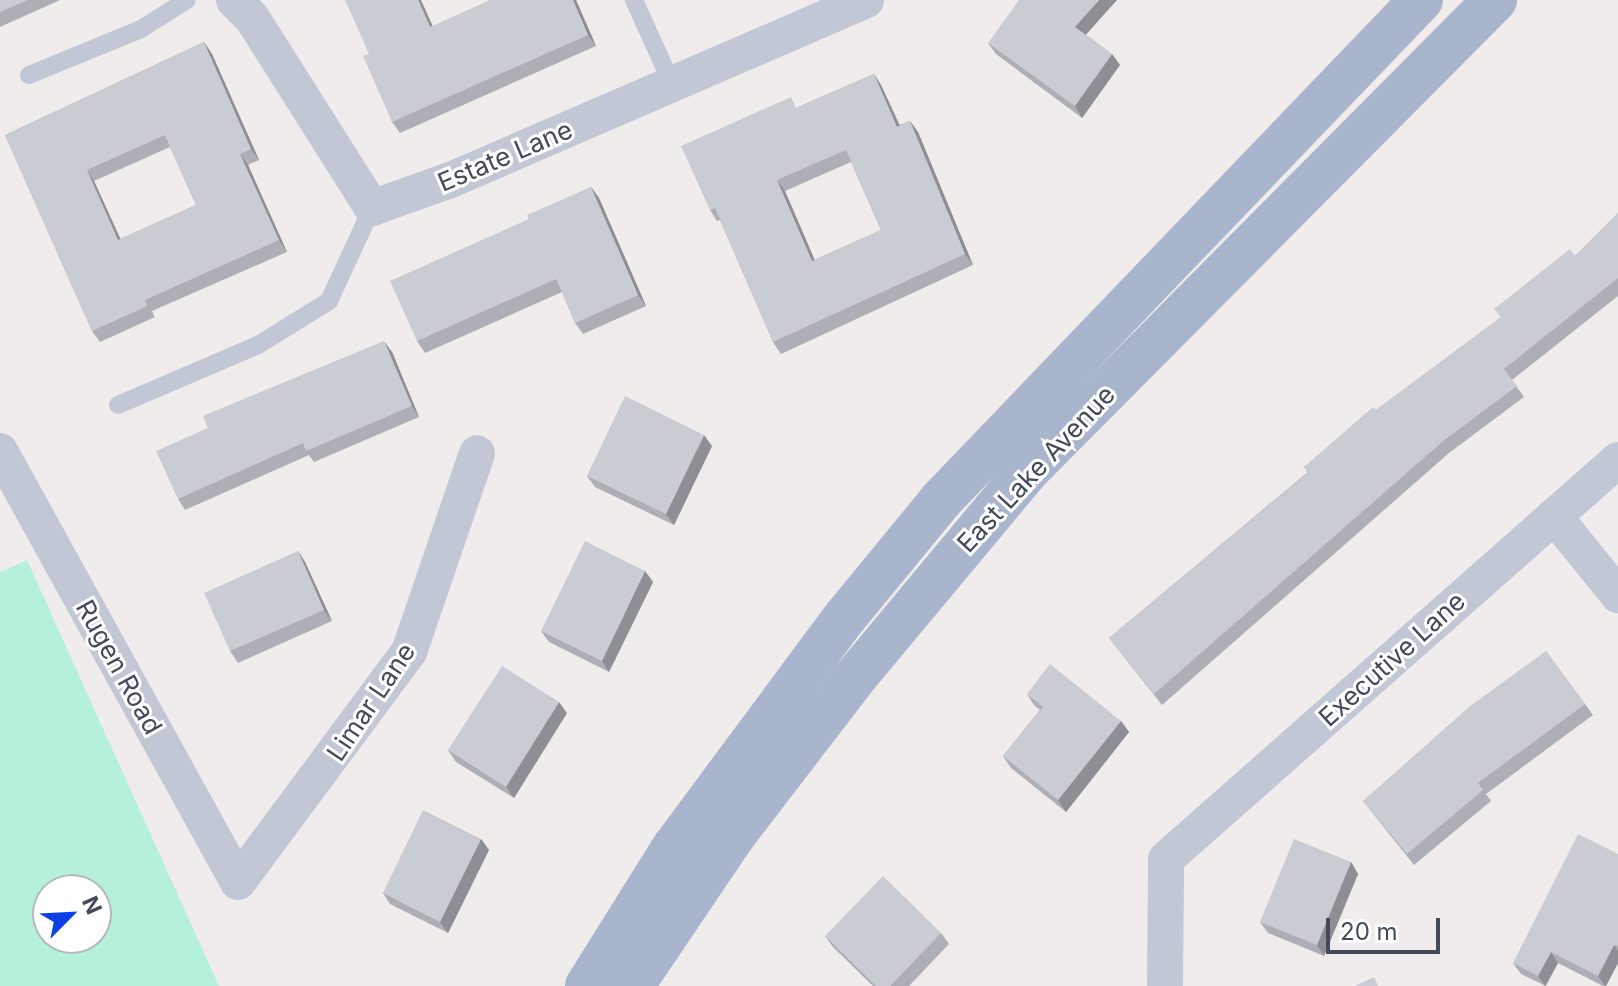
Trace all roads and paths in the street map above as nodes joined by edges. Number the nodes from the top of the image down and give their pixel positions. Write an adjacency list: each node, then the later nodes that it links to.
1 (187, 0): 7 (lane)
2 (234, 0): 9 (street)
3 (634, 0): 8 (lane)
4 (866, 0): 8 (street, Estate Lane)
5 (1421, 0): 17 (main road, East Lake Avenue)
6 (1495, 0): 18 (main road, East Lake Avenue)
7 (29, 75)
8 (672, 84): 9 (street, Estate Lane)
9 (372, 208): 10 (lane)
10 (118, 405)
11 (0, 451): 16 (street, Rugen Road)
12 (477, 453): 16 (street, Limar Lane)
13 (1618, 460): 14 (street, Executive Lane)
14 (1554, 516): 15 (street); 19 (street, Executive Lane)
15 (1618, 595)
16 (238, 882)
17 (587, 986)
18 (632, 986)
19 (1165, 986)

